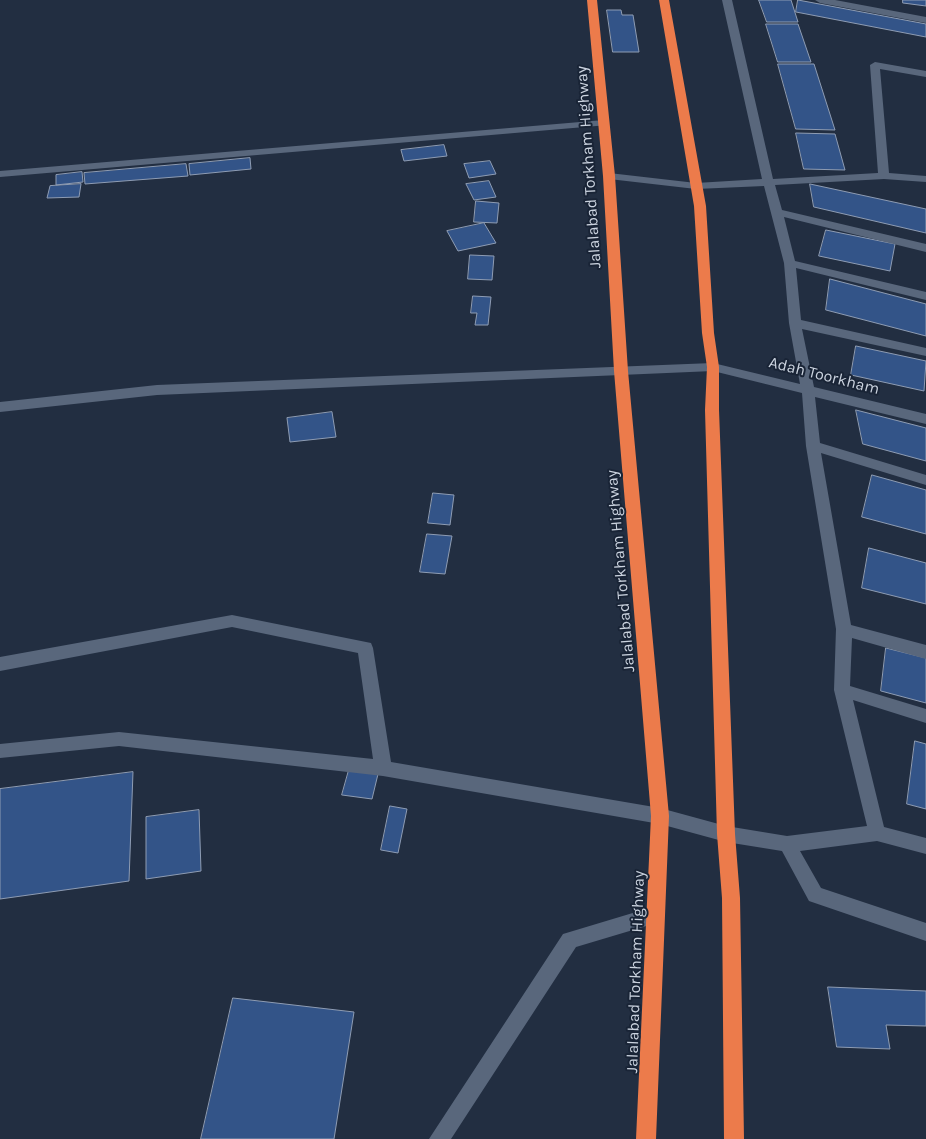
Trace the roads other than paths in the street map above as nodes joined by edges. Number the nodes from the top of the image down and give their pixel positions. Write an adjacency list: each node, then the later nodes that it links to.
1 (592, 0): 7 (highway, Jalalabad Torkham Highway)
2 (664, 0): 13 (highway)
3 (727, 0): 12 (street)
4 (820, 0): 5 (street)
5 (926, 20)
6 (926, 74): 10 (street)
7 (604, 123): 8 (street); 9 (highway, Jalalabad Torkham Highway)
8 (0, 174)
9 (609, 176): 13 (street); 21 (highway, Jalalabad Torkham Highway)
10 (884, 176): 11 (street); 12 (street)
11 (926, 179)
12 (768, 184): 13 (street); 14 (street)
13 (696, 186): 20 (highway)
14 (776, 212): 15 (street); 16 (street)
15 (926, 248)
16 (790, 263): 17 (street); 18 (street)
17 (926, 296)
18 (795, 323): 19 (street); 22 (street)
19 (926, 352)
20 (713, 367): 21 (street, Adah Toorkham); 22 (street, Adah Toorkham); 36 (highway)
21 (621, 371): 23 (street, Adah Toorkham); 34 (highway, Jalalabad Torkham Highway)
22 (808, 390): 24 (street, Adah Toorkham); 25 (street)
23 (0, 407)
24 (926, 419)
25 (813, 446): 26 (street); 27 (street)
26 (926, 480)
27 (844, 629): 28 (street); 30 (street)
28 (926, 652)
29 (0, 664): 33 (street)
30 (842, 690): 31 (street); 35 (street)
31 (926, 716)
32 (0, 751): 33 (street)
33 (382, 768): 34 (street)
34 (660, 816): 36 (street); 39 (highway, Jalalabad Torkham Highway)
35 (877, 833): 37 (street); 38 (street)
36 (726, 834): 37 (street); 43 (highway)
37 (787, 844): 40 (street)
38 (926, 846)
39 (656, 916): 41 (street); 42 (highway, Jalalabad Torkham Highway)
40 (926, 932)
41 (439, 1139)
42 (646, 1139)
43 (734, 1139)

